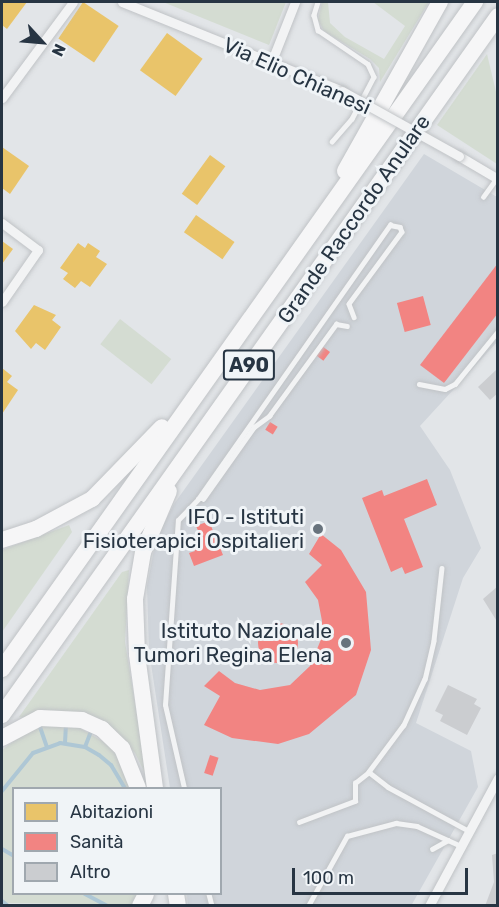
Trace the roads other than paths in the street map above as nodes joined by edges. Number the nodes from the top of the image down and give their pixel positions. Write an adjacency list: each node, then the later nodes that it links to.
1 (73, 2): 9 (street)
2 (122, 2): 8 (street, Via Elio Chianesi)
3 (295, 2): 8 (street)
4 (318, 2): 10 (lane)
5 (440, 2): 13 (highway)
6 (475, 2): 13 (highway, Grande Raccordo Anulare / A90)
7 (498, 15): 21 (highway, Grande Raccordo Anulare / A90)
8 (271, 63): 11 (street, Via Elio Chianesi, bridge)
9 (2, 98)
10 (332, 142)
11 (497, 179): 12 (lane)
12 (483, 197)
13 (319, 222): 19 (highway, Grande Raccordo Anulare / A90)
14 (2, 224): 15 (street)
15 (2, 302)
16 (354, 317): 22 (lane)
17 (347, 326): 22 (lane)
18 (498, 332): 20 (lane)
19 (215, 368): 23 (highway); 25 (highway, Grande Raccordo Anulare / A90)
20 (419, 384)
21 (183, 459): 26 (highway, Grande Raccordo Anulare / A90); 31 (highway)
22 (198, 499): 32 (lane)
23 (2, 540)
24 (442, 568): 28 (lane)
25 (2, 669)
26 (2, 715)
27 (2, 738): 30 (highway)
28 (369, 772): 33 (lane); 34 (lane)
29 (498, 778): 34 (street)
30 (137, 787)
31 (156, 787)
32 (184, 787)
33 (299, 822)
34 (469, 831): 36 (street)
35 (448, 840): 36 (lane); 37 (lane); 38 (lane)
36 (461, 846): 39 (street)
37 (432, 849)
38 (308, 906)
39 (429, 906)

